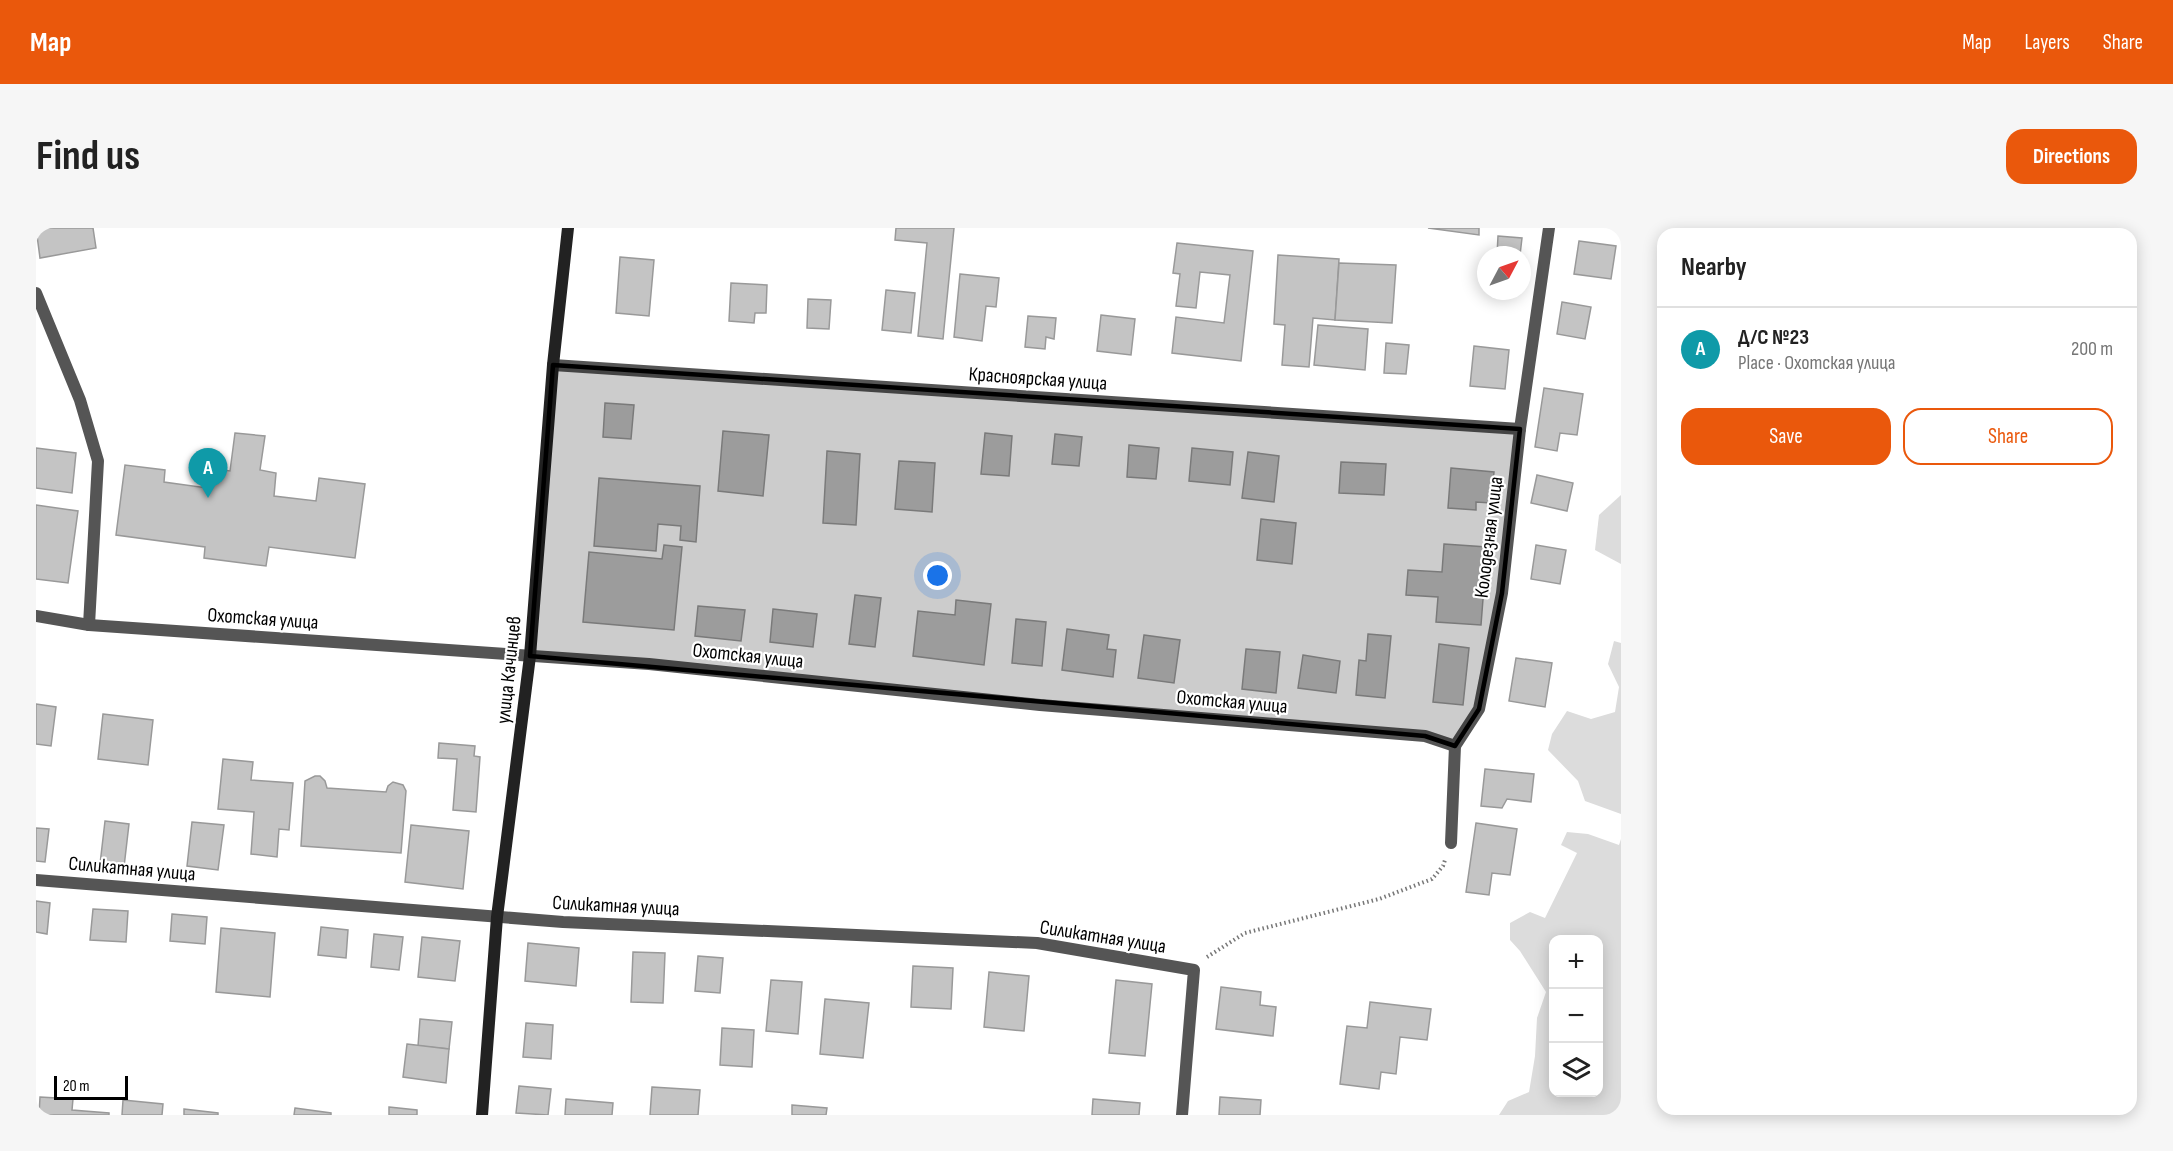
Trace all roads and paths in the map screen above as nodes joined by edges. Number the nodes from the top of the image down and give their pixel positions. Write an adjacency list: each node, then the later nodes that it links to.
1 (568, 228): 4 (main road, улица Качинцев)
2 (1549, 228): 5 (street, Колодезная улица)
3 (36, 293): 7 (street)
4 (553, 365): 5 (street, Красноярская улица); 8 (main road, улица Качинцев)
5 (1520, 429): 9 (street, Колодезная улица)
6 (36, 616): 7 (street, Охотская улица)
7 (89, 626): 8 (street, Охотская улица)
8 (530, 656): 9 (street, Охотская улица); 12 (main road, улица Качинцев)
9 (1455, 746): 10 (street)
10 (1451, 843): 13 (path)
11 (36, 880): 12 (street, Силикатная улица)
12 (497, 917): 13 (street, Силикатная улица); 14 (main road, улица Качинцев)
13 (1194, 970): 15 (street)
14 (482, 1115)
15 (1182, 1115)

